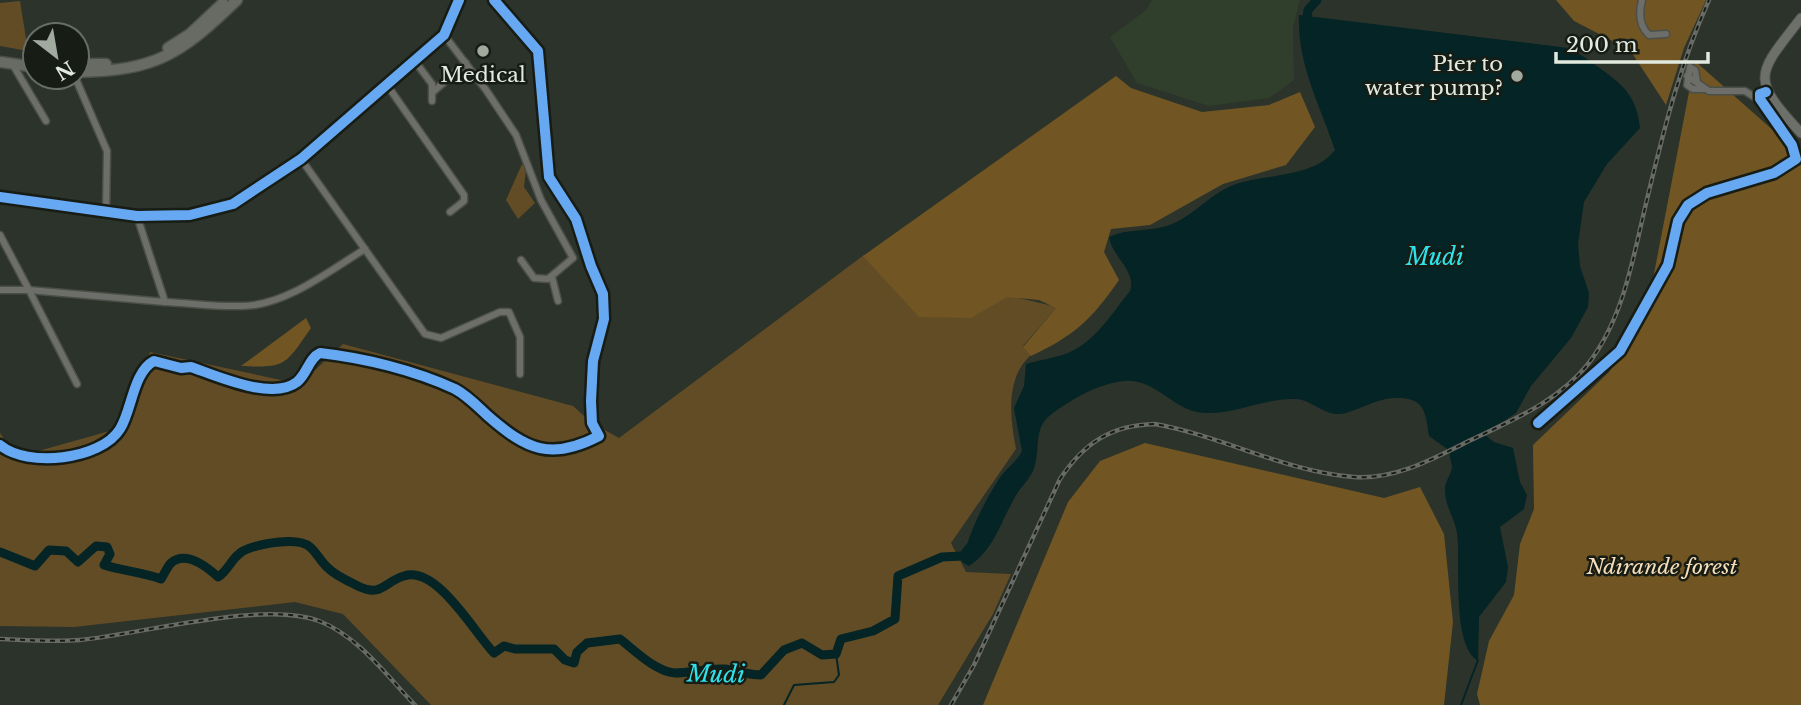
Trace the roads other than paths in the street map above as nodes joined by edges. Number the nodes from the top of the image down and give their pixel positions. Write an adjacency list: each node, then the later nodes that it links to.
1 (227, 0): 14 (highway)
2 (237, 0): 17 (highway)
3 (459, 0): 8 (street)
4 (494, 0): 45 (street)
5 (1642, 0): 7 (street)
6 (1801, 18): 22 (street)
7 (1666, 34)
8 (444, 35): 11 (street); 13 (street)
9 (0, 56): 10 (highway)
10 (21, 58)
11 (414, 60): 18 (street); 21 (street)
12 (0, 62): 15 (highway)
13 (466, 63): 21 (street); 37 (street)
14 (91, 64)
15 (13, 65): 16 (highway); 25 (street)
16 (21, 66)
17 (91, 71)
18 (387, 85): 29 (street); 31 (street)
19 (1704, 89): 19 (street); 24 (street)
20 (81, 91): 32 (street)
21 (434, 91): 23 (street)
22 (1766, 92): 24 (street); 26 (street)
23 (432, 101)
24 (1762, 103): 28 (street)
25 (46, 121)
26 (1801, 133)
27 (1801, 147): 28 (street)
28 (1797, 156): 44 (street)
29 (301, 159): 33 (street); 35 (street)
30 (0, 197): 32 (street)
31 (450, 212)
32 (106, 213): 33 (street)
33 (137, 216): 41 (street)
34 (0, 235): 39 (street)
35 (365, 248): 41 (street); 42 (street)
36 (521, 260): 37 (street)
37 (552, 277): 40 (street)
38 (0, 290): 39 (street)
39 (29, 290): 41 (street); 43 (street)
40 (558, 301)
41 (165, 302)
42 (520, 374)
43 (77, 384)
44 (1538, 423)
45 (0, 446)

